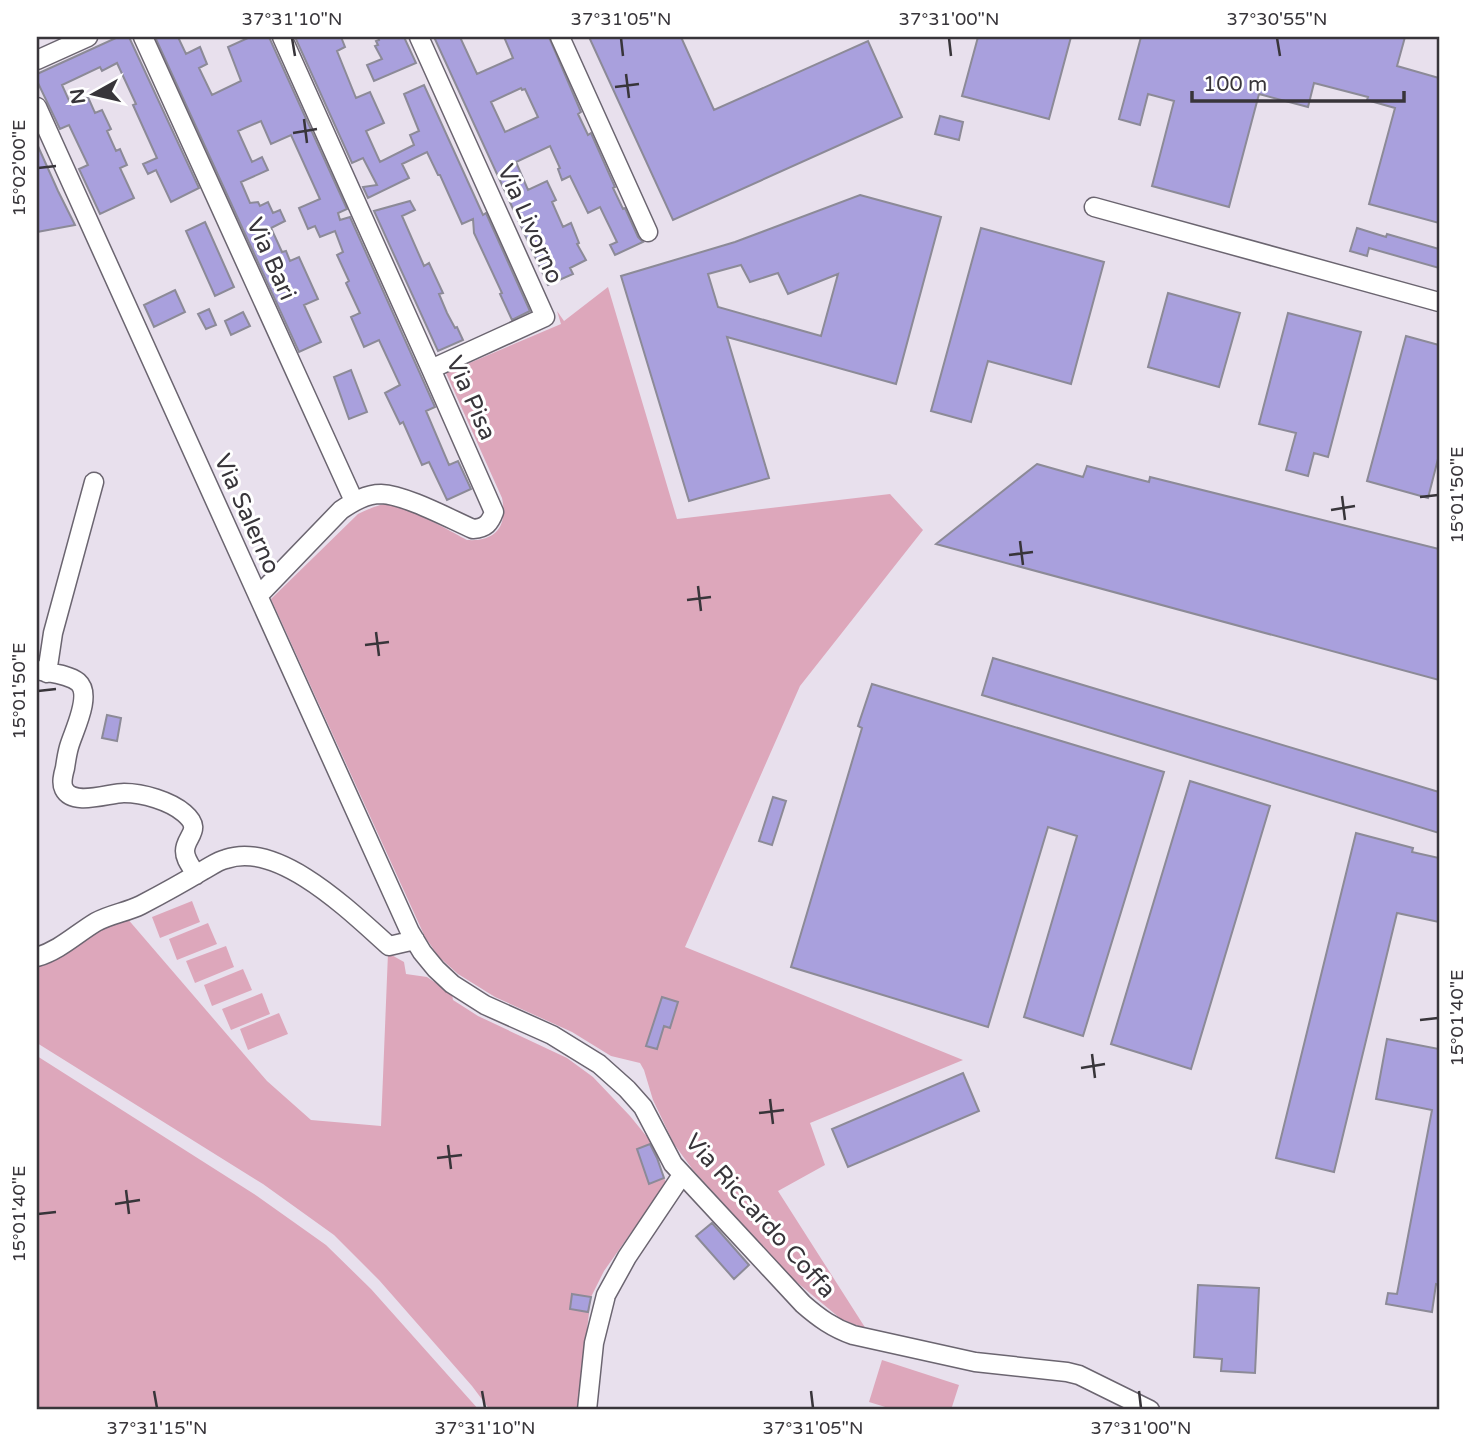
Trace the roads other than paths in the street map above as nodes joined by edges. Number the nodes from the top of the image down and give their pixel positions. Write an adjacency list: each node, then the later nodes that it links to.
1 (88, 37): 6 (street)
2 (143, 37): 13 (street, Via Bari)
3 (282, 37): 11 (street, Via Pisa)
4 (419, 37): 11 (street, Via Livorno)
5 (559, 37): 9 (street)
6 (37, 60)
7 (37, 107): 14 (street, Via Salerno)
8 (1094, 207): 10 (street)
9 (648, 232)
10 (1439, 302)
11 (431, 369): 13 (street, Via Pisa)
12 (94, 482): 15 (street)
13 (354, 501): 14 (street)
14 (258, 596): 17 (street, Via Salerno)
15 (42, 672): 16 (street)
16 (196, 875): 17 (street); 18 (street)
17 (415, 940): 19 (street, Via Riccardo Coffa)
18 (37, 957)
19 (682, 1175): 20 (street); 21 (street, Via Riccardo Coffa)
20 (587, 1410)
21 (1150, 1410)

